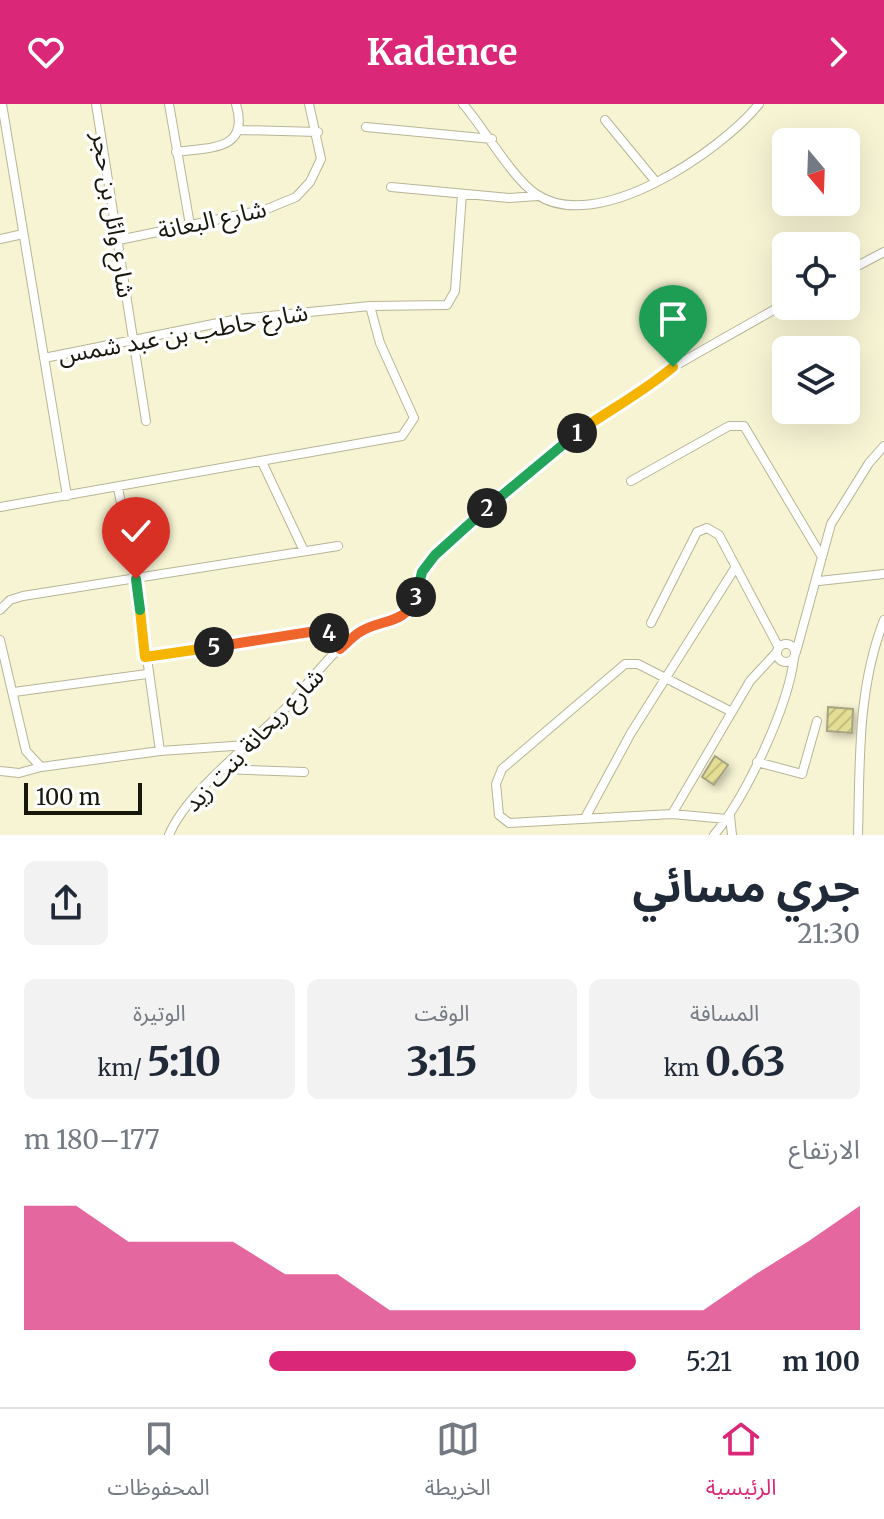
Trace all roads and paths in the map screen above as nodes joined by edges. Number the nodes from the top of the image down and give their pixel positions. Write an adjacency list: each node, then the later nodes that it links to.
1 (2, 104): 19 (street)
2 (96, 104): 21 (street, شارع وائل بن حجر)
3 (169, 104): 13 (street)
4 (236, 104): 10 (street)
5 (309, 104): 11 (street, شارع البعانة)
6 (463, 104): 12 (street)
7 (759, 104): 14 (street)
8 (605, 120): 14 (street)
9 (366, 127): 12 (street)
10 (240, 130): 11 (street); 13 (street)
11 (318, 132): 18 (street, شارع البعانة)
12 (492, 139): 17 (street)
13 (176, 152): 18 (street)
14 (656, 182): 17 (street)
15 (391, 187): 16 (street)
16 (462, 194): 17 (street); 24 (street, شارع حاطب بن عبد شمس)
17 (539, 196)
18 (190, 225): 21 (street, شارع البعانة)
19 (23, 234): 20 (street); 27 (street)
20 (0, 239)
21 (119, 240): 26 (street, شارع وائل بن حجر)
22 (884, 252): 23 (street)
23 (860, 265)
24 (370, 306): 26 (street, شارع حاطب بن عبد شمس); 30 (street)
25 (772, 311): 46 (street, شارع ريحانة بنت زيد)
26 (134, 341): 27 (street, شارع حاطب بن عبد شمس); 28 (street, شارع وائل بن حجر)
27 (44, 358): 33 (street)
28 (146, 421)
29 (884, 446): 37 (street)
30 (262, 462): 32 (street); 36 (street)
31 (631, 481): 37 (street)
32 (118, 488): 33 (street); 40 (street)
33 (67, 496): 34 (street)
34 (0, 507)
35 (338, 546): 36 (street)
36 (304, 551): 40 (street)
37 (822, 557): 41 (street)
38 (735, 568): 44 (street); 47 (street); 51 (street)
39 (884, 574): 41 (street)
40 (136, 579): 42 (street); 49 (street)
41 (819, 581): 48 (street)
42 (1, 608)
43 (884, 620): 68 (street)
44 (651, 623)
45 (0, 640): 52 (street)
46 (340, 649): 49 (street); 55 (street, شارع ريحانة بنت زيد)
47 (777, 650): 48 (street); 48 (street); 53 (street)
48 (795, 655): 57 (street)
49 (145, 657): 50 (street)
50 (147, 674): 52 (street); 56 (street)
51 (667, 677): 53 (street); 64 (street); 64 (street)
52 (14, 692): 58 (street)
53 (732, 712): 62 (street)
54 (817, 721): 57 (street)
55 (248, 745): 56 (street); 59 (street, شارع ريحانة بنت زيد)
56 (160, 751): 58 (street)
57 (757, 762): 63 (street)
58 (41, 767): 60 (street)
59 (222, 769): 61 (street); 65 (street, شارع ريحانة بنت زيد)
60 (0, 771)
61 (304, 772)
62 (672, 814): 63 (street); 64 (street)
63 (728, 817): 66 (street); 67 (street)
64 (585, 818)
65 (169, 835)
66 (714, 835)
67 (732, 835)
68 (858, 835)

